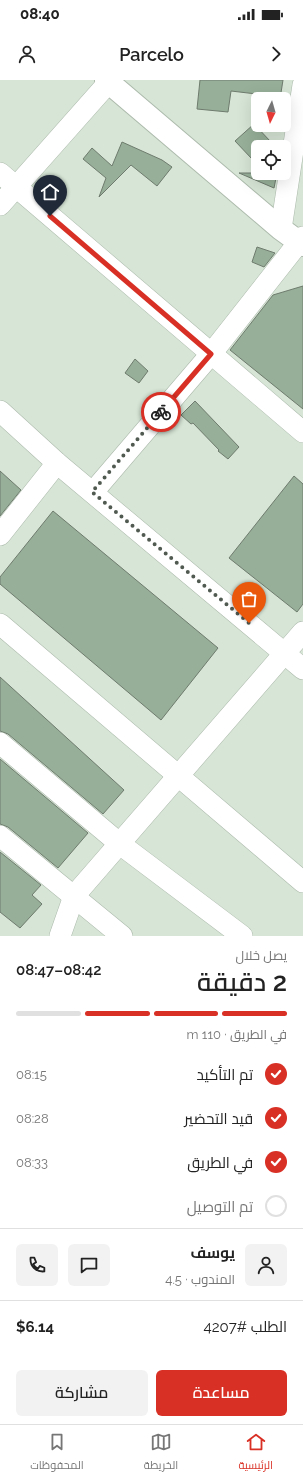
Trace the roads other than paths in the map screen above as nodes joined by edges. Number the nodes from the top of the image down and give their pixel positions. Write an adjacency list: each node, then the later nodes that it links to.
1 (107, 81): 4 (street); 6 (main road)
2 (303, 86): 6 (street)
3 (0, 173): 4 (street)
4 (16, 187): 5 (street); 7 (street)
5 (0, 205)
6 (296, 238): 7 (street)
7 (211, 354): 9 (street); 11 (street)
8 (0, 411): 10 (street)
9 (303, 432)
10 (57, 463): 11 (street); 12 (street)
11 (92, 492): 15 (street)
12 (0, 535)
13 (0, 624): 18 (street)
14 (303, 632): 15 (street)
15 (285, 653): 16 (street); 18 (street)
16 (303, 669)
17 (0, 743): 20 (street)
18 (178, 775): 20 (street); 21 (street)
19 (0, 836): 22 (street)
20 (120, 844): 22 (street); 25 (street)
21 (303, 882)
22 (74, 896): 23 (street); 24 (street)
23 (60, 936)
24 (122, 936)
25 (242, 936)

